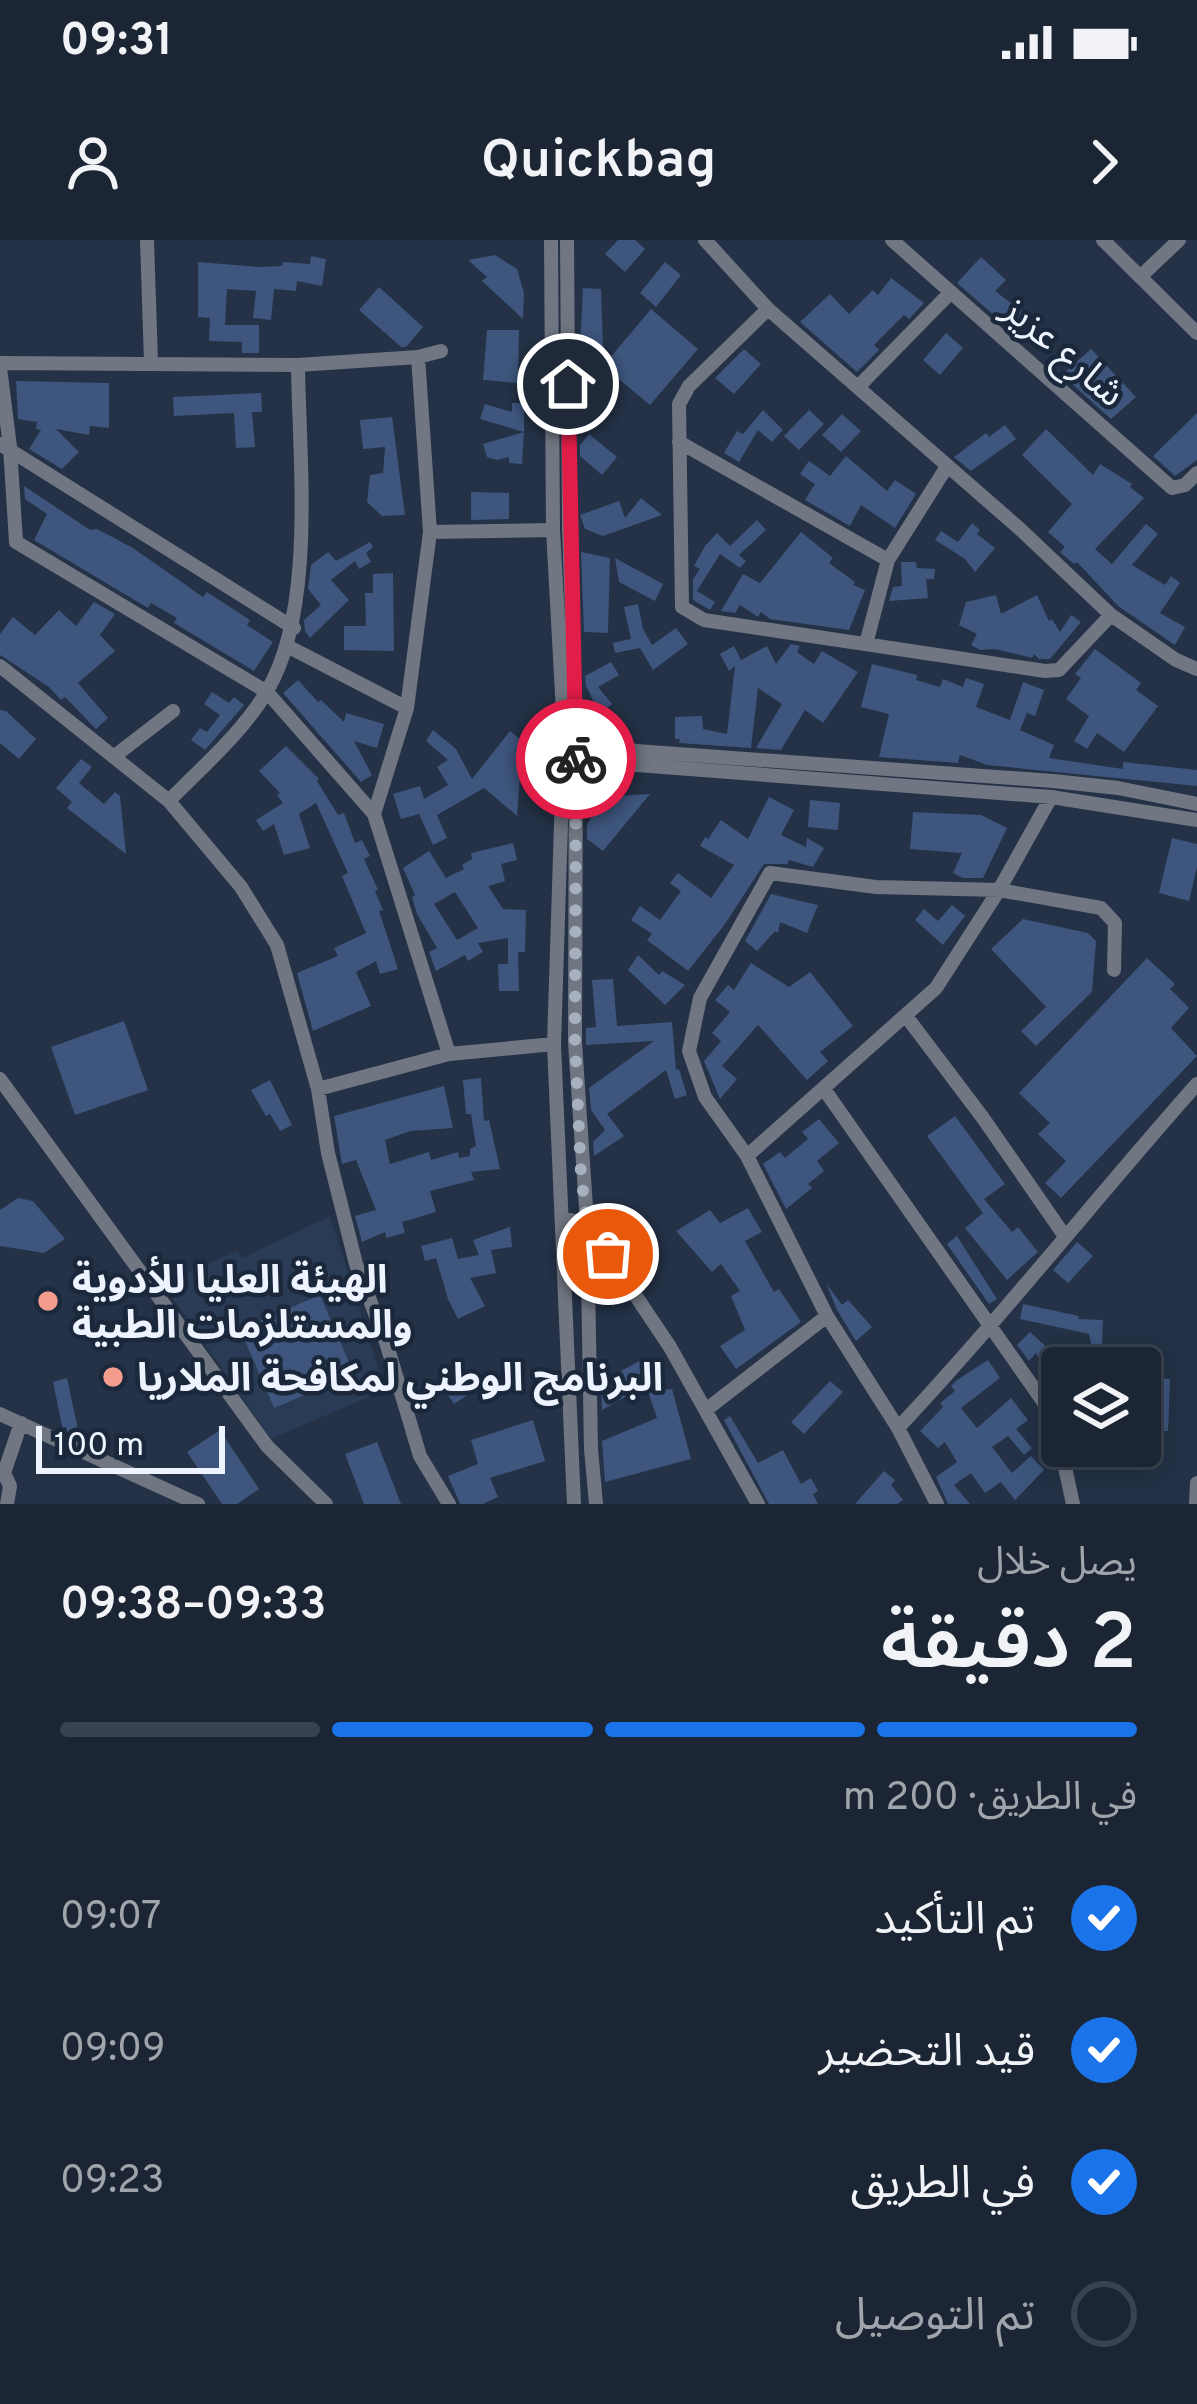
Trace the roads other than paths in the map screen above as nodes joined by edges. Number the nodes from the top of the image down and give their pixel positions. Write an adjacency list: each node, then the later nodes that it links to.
1 (147, 240): 14 (street)
2 (551, 240): 22 (street)
3 (567, 240): 34 (street)
4 (705, 240): 10 (street)
5 (892, 240): 9 (street, شارع عزيز)
6 (1103, 240): 8 (street)
7 (1179, 240): 8 (street)
8 (1140, 277): 11 (street)
9 (950, 293): 17 (street); 21 (street, شارع عزيز)
10 (768, 309): 17 (street); 18 (street)
11 (1197, 333)
12 (442, 351): 13 (street)
13 (418, 357): 15 (street); 23 (street)
14 (151, 362): 15 (street); 16 (street)
15 (298, 365): 26 (street)
16 (0, 366): 19 (street)
17 (859, 386): 20 (street)
18 (680, 442): 24 (street); 27 (street)
19 (5, 446): 26 (street); 31 (street)
20 (946, 468): 24 (street); 25 (street)
21 (1197, 472)
22 (553, 530): 23 (street); 34 (street)
23 (430, 532): 32 (street)
24 (888, 560): 27 (street)
25 (1111, 615): 27 (street); 30 (street)
26 (294, 628): 28 (street)
27 (866, 644)
28 (287, 646): 31 (street); 32 (street)
29 (0, 666): 35 (street)
30 (1197, 669)
31 (267, 692): 38 (street); 40 (street)
32 (407, 708): 40 (street)
33 (172, 711): 35 (street)
34 (570, 733): 36 (street); 39 (street)
35 (116, 755): 38 (street)
36 (570, 767): 37 (street); 45 (street); 53 (street)
37 (1051, 796): 41 (street); 42 (street)
38 (170, 801): 49 (street)
39 (1197, 804)
40 (374, 814): 46 (street)
41 (1197, 820)
42 (1000, 890): 43 (street); 44 (street); 51 (street)
43 (1114, 970)
44 (906, 1016): 50 (street); 54 (street)
45 (554, 1044): 46 (street); 52 (street)
46 (449, 1054): 49 (street)
47 (0, 1078): 64 (street)
48 (1197, 1084): 54 (street)
49 (318, 1089): 65 (street)
50 (824, 1089): 51 (street); 56 (street)
51 (747, 1156): 55 (street)
52 (562, 1219): 53 (street); 66 (street)
53 (587, 1223): 57 (street); 67 (street)
54 (1064, 1235): 56 (street)
55 (827, 1316): 57 (street); 60 (street)
56 (992, 1327): 60 (street); 70 (street)
57 (707, 1409): 68 (street)
58 (0, 1414): 59 (street)
59 (21, 1423): 62 (street); 63 (street)
60 (898, 1428): 69 (street)
61 (1197, 1483): 71 (street)
62 (8, 1504)
63 (198, 1504)
64 (326, 1504)
65 (448, 1504)
66 (574, 1504)
67 (596, 1504)
68 (758, 1504)
69 (937, 1504)
70 (1073, 1504)
71 (1196, 1504)

